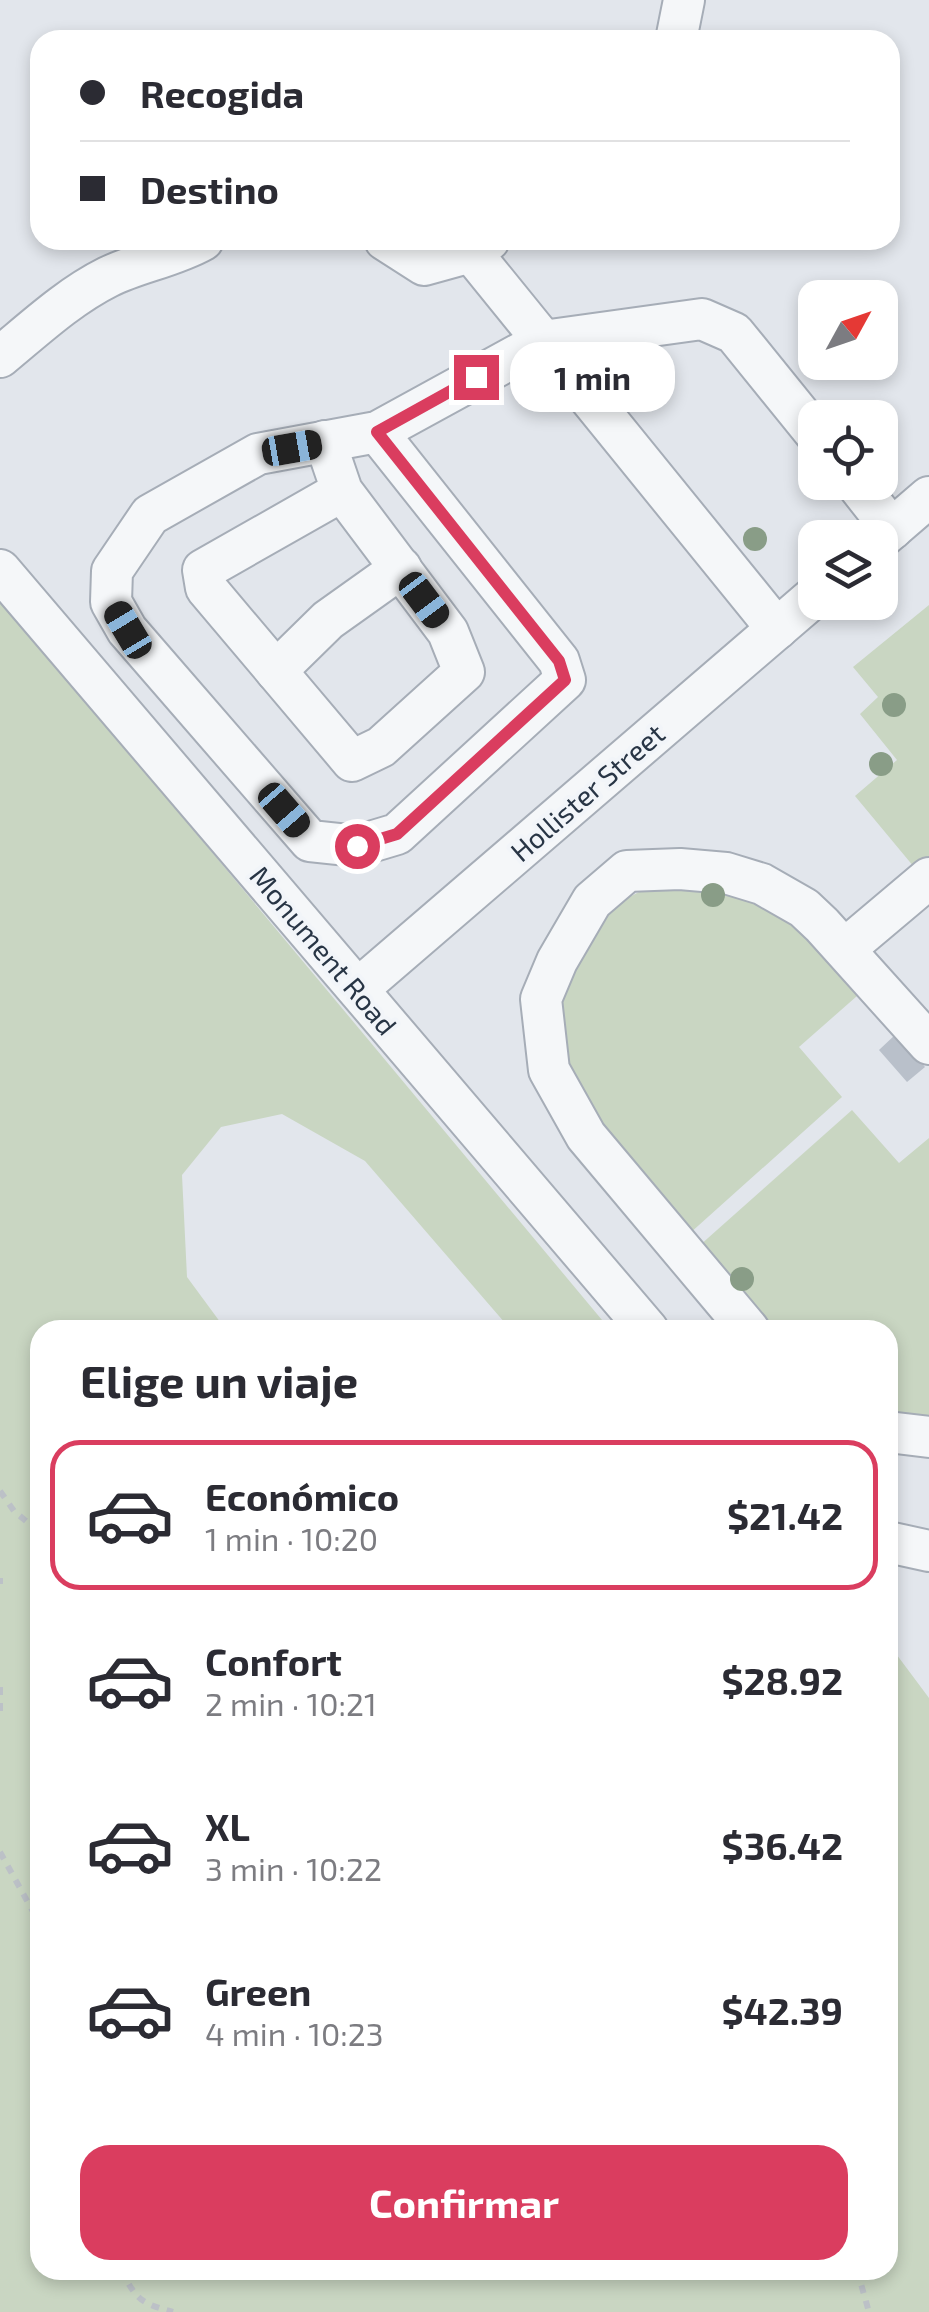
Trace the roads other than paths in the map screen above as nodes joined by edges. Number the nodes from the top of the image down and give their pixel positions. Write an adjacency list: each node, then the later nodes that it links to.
1 (684, 0): 2 (street)
2 (678, 30)
3 (186, 250): 8 (street)
4 (401, 250): 5 (street)
5 (468, 250)
6 (483, 250): 7 (street)
7 (543, 340): 9 (street); 10 (street); 18 (street)
8 (0, 357)
9 (798, 413)
10 (377, 432): 11 (street); 11 (street)
11 (326, 441): 12 (street)
12 (342, 491): 15 (street); 19 (street)
13 (929, 497): 14 (street)
14 (898, 524)
15 (400, 568): 19 (street); 19 (street)
16 (0, 570): 22 (street, Monument Road)
17 (798, 610): 18 (street, Hollister Street)
18 (776, 629): 22 (street, Hollister Street)
19 (276, 671)
20 (929, 878): 21 (street)
21 (846, 948): 23 (street); 25 (street)
22 (358, 989): 24 (street, Monument Road)
23 (929, 1044)
24 (639, 1320)
25 (741, 1320)
26 (898, 1433): 27 (street)
27 (929, 1437)
28 (898, 1544): 29 (street)
29 (929, 1551)

